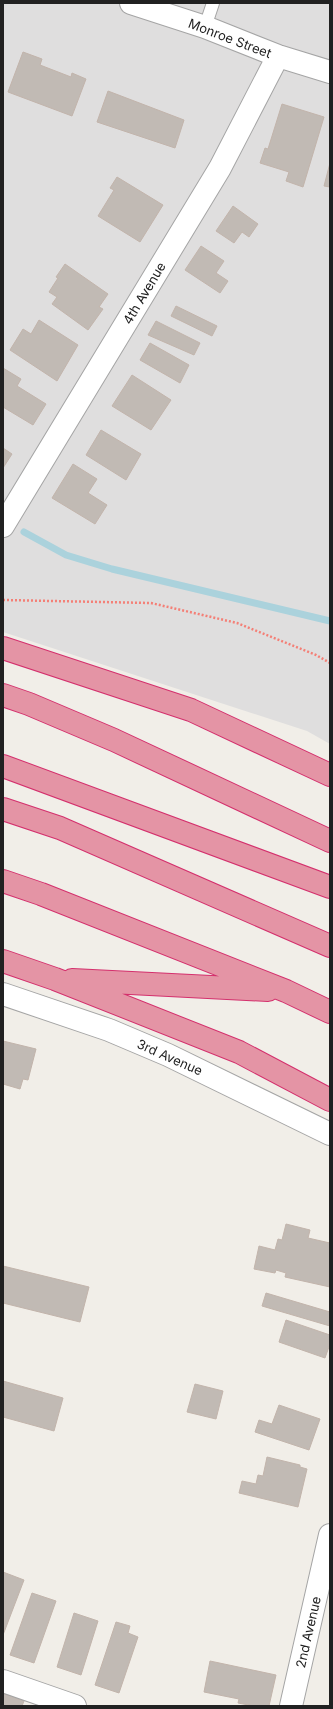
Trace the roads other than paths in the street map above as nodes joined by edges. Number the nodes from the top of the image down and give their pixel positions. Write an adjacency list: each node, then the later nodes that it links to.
1 (131, 3): 3 (street, Monroe Street)
2 (213, 3): 3 (lane)
3 (205, 27): 4 (street, Monroe Street)
4 (278, 56): 5 (street, Monroe Street); 6 (street, 4th Avenue)
5 (330, 72)
6 (3, 526)
7 (3, 648): 10 (highway)
8 (3, 695): 12 (highway)
9 (3, 766): 14 (highway)
10 (330, 775)
11 (3, 809): 15 (highway)
12 (330, 841)
13 (3, 881): 18 (highway)
14 (330, 887)
15 (330, 946)
16 (3, 961): 17 (highway)
17 (55, 979): 18 (highway); 21 (highway)
18 (286, 990): 20 (highway)
19 (3, 994): 22 (street, 3rd Avenue)
20 (330, 1012)
21 (330, 1100)
22 (330, 1134)
23 (330, 1535): 26 (street, 2nd Avenue)
24 (3, 1681): 25 (street)
25 (75, 1706)
26 (291, 1706)

